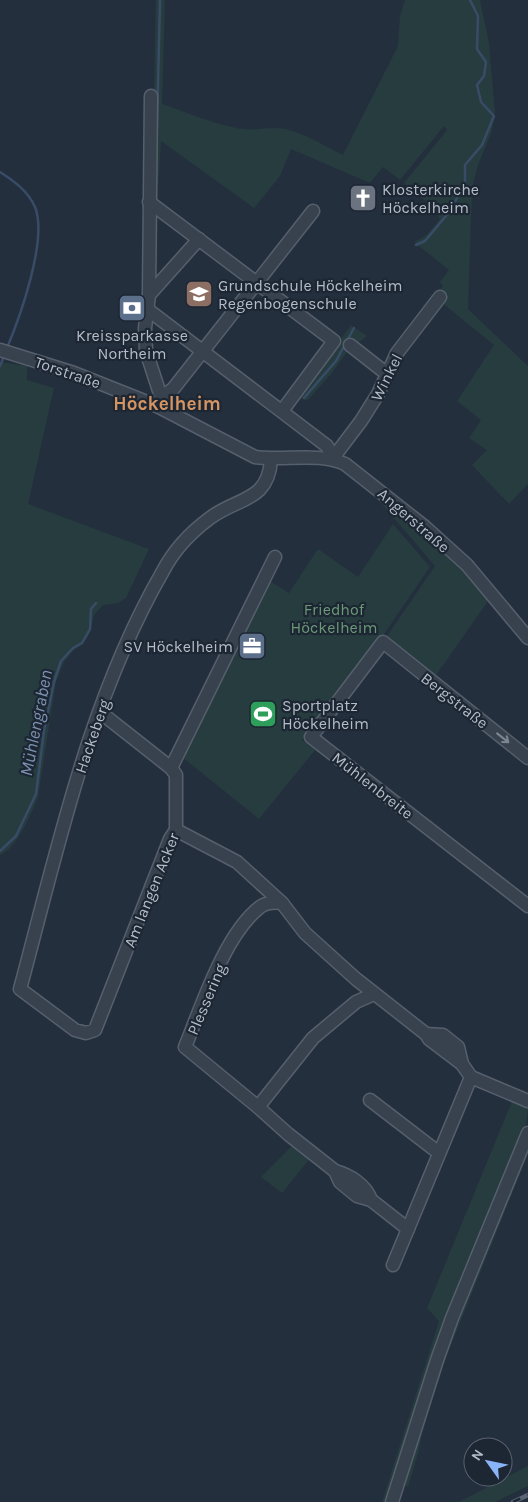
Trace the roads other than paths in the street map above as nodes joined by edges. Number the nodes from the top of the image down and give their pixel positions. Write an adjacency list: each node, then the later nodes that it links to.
1 (151, 96): 2 (street)
2 (149, 202): 4 (street); 6 (street)
3 (313, 211): 5 (street)
4 (199, 239): 5 (street); 6 (street)
5 (256, 283): 11 (street); 14 (street)
6 (150, 295): 8 (street)
7 (440, 297): 12 (street, Winkel)
8 (147, 309): 11 (street); 13 (street)
9 (350, 345): 12 (street)
10 (6, 351): 13 (street, Torstraße)
11 (203, 351): 13 (street); 14 (street)
12 (387, 374): 15 (street, Winkel)
13 (159, 401): 16 (street, Torstraße)
14 (282, 411): 15 (street)
15 (333, 458): 16 (street); 18 (street, Angerstraße)
16 (271, 460): 20 (street, Hackeberg)
17 (274, 556): 22 (street)
18 (528, 638)
19 (382, 642): 21 (street, Bergstraße, one-way to 21); 27 (street, Mühlenbreite)
20 (100, 712): 22 (street); 31 (street, Hackeberg)
21 (528, 758)
22 (171, 768): 23 (street, Am langen Acker)
23 (176, 830): 24 (street); 31 (street, Am langen Acker)
24 (264, 884): 25 (street); 26 (street)
25 (282, 903): 26 (street); 28 (street)
26 (261, 906): 35 (street, Plessering)
27 (528, 906)
28 (356, 979): 29 (street); 30 (street)
29 (374, 994): 30 (street); 32 (street)
30 (356, 1002): 35 (street)
31 (86, 1033)
32 (471, 1077): 34 (street); 37 (street)
33 (370, 1100): 37 (street)
34 (528, 1101)
35 (258, 1106): 38 (street)
36 (527, 1135): 40 (street)
37 (439, 1153): 38 (street)
38 (408, 1229): 39 (street)
39 (393, 1265)
40 (392, 1502)

